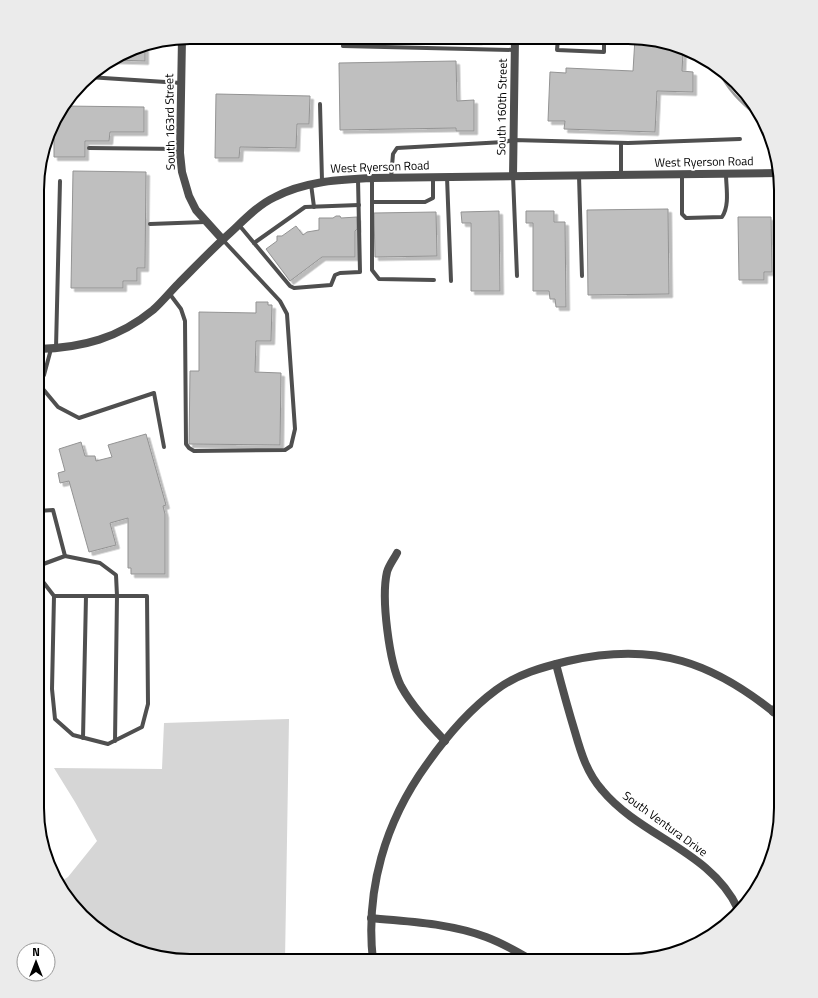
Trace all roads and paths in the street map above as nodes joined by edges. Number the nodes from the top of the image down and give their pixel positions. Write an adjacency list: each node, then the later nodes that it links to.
1 (182, 44): 8 (street, South 163rd Street)
2 (343, 44): 6 (lane)
3 (515, 44): 6 (street, South 160th Street)
4 (558, 44): 5 (lane)
5 (604, 44)
6 (515, 50): 10 (street, South 160th Street)
7 (97, 78): 8 (lane)
8 (180, 83): 14 (street, South 163rd Street)
9 (320, 104): 26 (lane)
10 (513, 140): 12 (lane); 20 (street, South 160th Street); 25 (lane)
11 (740, 140): 12 (lane)
12 (621, 143): 19 (lane)
13 (89, 148): 14 (lane)
14 (180, 149): 32 (street, South 163rd Street)
15 (726, 173): 16 (street, West Ryerson Road); 17 (street, West Ryerson Road); 17 (lane)
16 (773, 173)
17 (682, 174): 19 (street, West Ryerson Road)
18 (579, 175): 19 (street, West Ryerson Road); 20 (street, West Ryerson Road); 38 (lane)
19 (622, 175)
20 (513, 176): 22 (street, West Ryerson Road); 37 (lane)
21 (433, 177): 22 (street, West Ryerson Road); 25 (street, West Ryerson Road); 29 (lane)
22 (447, 177): 40 (lane)
23 (358, 178): 24 (street, West Ryerson Road); 26 (street, West Ryerson Road); 30 (lane)
24 (372, 178): 25 (street, West Ryerson Road); 29 (lane)
25 (391, 178)
26 (322, 181): 28 (street, West Ryerson Road)
27 (60, 182): 43 (lane)
28 (311, 183): 31 (lane); 34 (street, West Ryerson Road)
29 (372, 202): 39 (lane)
30 (359, 205): 31 (lane); 36 (lane)
31 (314, 207): 36 (lane)
32 (206, 222): 33 (lane); 35 (street, South 163rd Street)
33 (150, 224)
34 (239, 225): 35 (street, West Ryerson Road); 36 (lane)
35 (223, 240): 41 (street, West Ryerson Road); 41 (lane)
36 (254, 243)
37 (517, 276)
38 (582, 276)
39 (434, 280)
40 (451, 281)
41 (169, 293): 43 (street, West Ryerson Road)
42 (44, 349): 43 (street, West Ryerson Road)
43 (54, 349): 44 (lane)
44 (44, 375)
45 (44, 390): 46 (lane)
46 (164, 447)
47 (44, 511): 49 (lane)
48 (397, 553): 59 (street)
49 (65, 556): 50 (lane); 54 (lane)
50 (44, 564)
51 (44, 582): 52 (lane)
52 (54, 596): 53 (lane); 57 (lane)
53 (86, 596): 54 (lane); 57 (lane)
54 (117, 596): 58 (lane); 58 (lane)
55 (556, 664): 56 (street); 59 (street); 60 (street, South Ventura Drive)
56 (773, 712)
57 (83, 738): 58 (lane)
58 (115, 740)
59 (445, 741): 61 (street)
60 (736, 906)
61 (371, 918): 62 (street); 63 (street)
62 (373, 954)
63 (520, 954)

